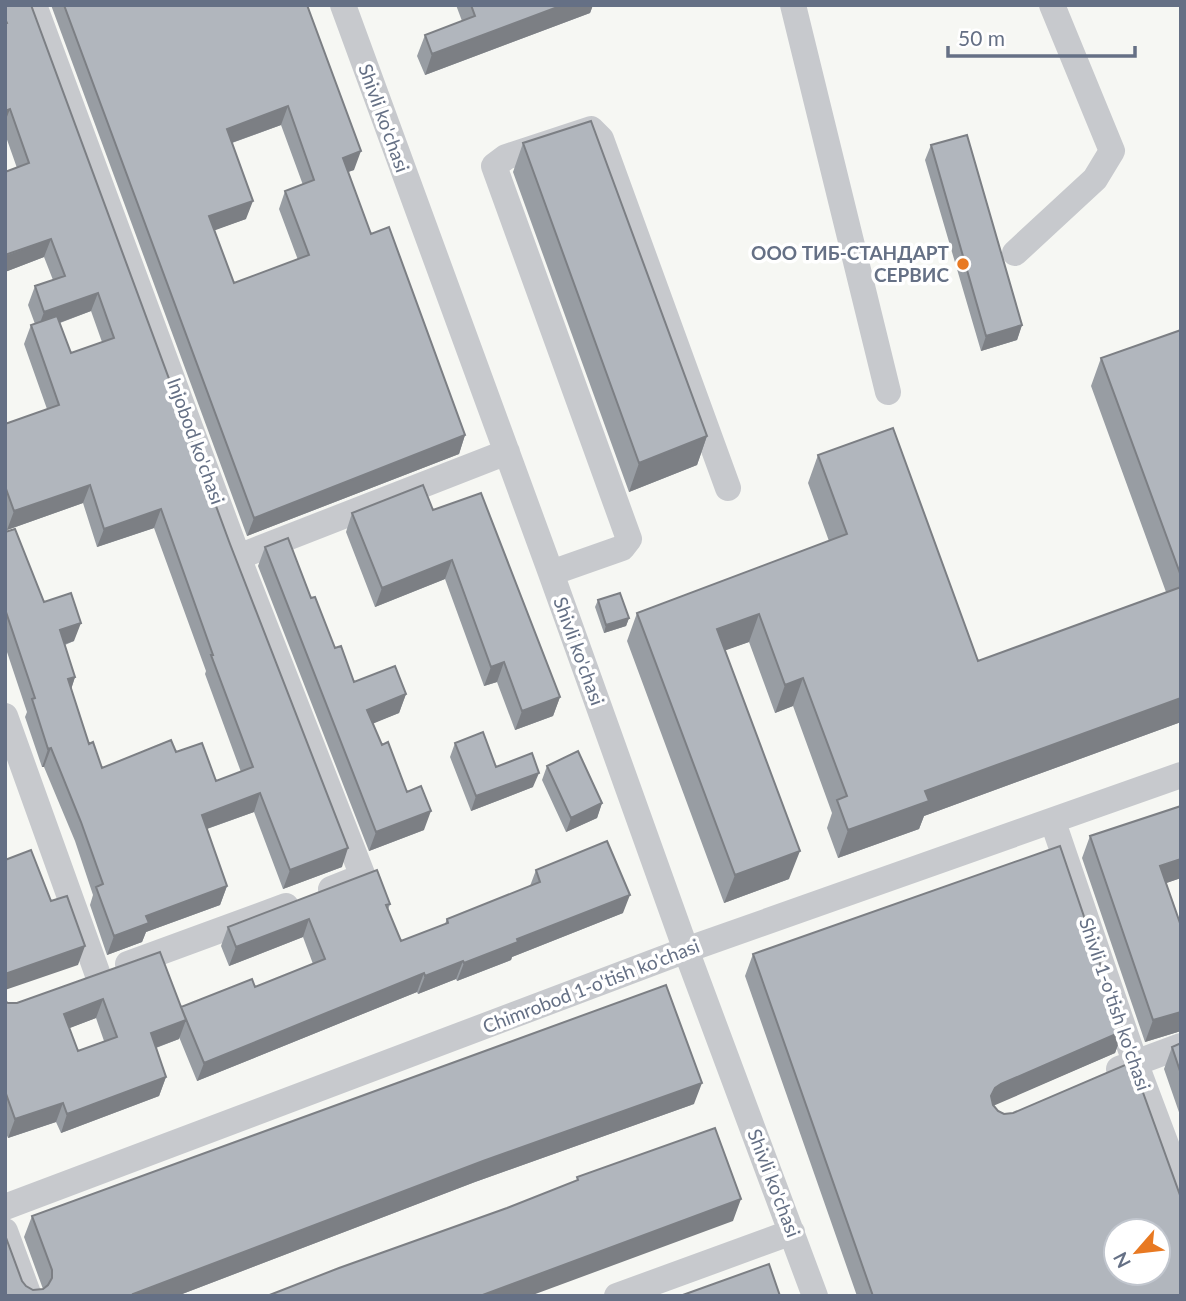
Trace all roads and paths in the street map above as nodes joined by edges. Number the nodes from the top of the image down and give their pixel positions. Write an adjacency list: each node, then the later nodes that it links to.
1 (34, 5): 9 (street, Injobod ko'chasi)
2 (343, 5): 7 (street, Shivli ko'chasi)
3 (793, 5): 6 (street)
4 (1052, 5): 5 (street)
5 (1016, 253)
6 (888, 392)
7 (507, 452): 9 (street); 10 (street, Shivli ko'chasi)
8 (728, 488): 10 (street)
9 (239, 556): 11 (street, Injobod ko'chasi)
10 (551, 573): 14 (street, Shivli ko'chasi)
11 (5, 716)
12 (1181, 775): 13 (street, Chimrobod 1-o'tish ko'chasi)
13 (1053, 822): 14 (street, Chimrobod 1-o'tish ko'chasi); 16 (street, Shivli 1-o'tish ko'chasi)
14 (686, 950): 19 (street, Chimrobod 1-o'tish ko'chasi); 21 (street, Shivli ko'chasi)
15 (1181, 1046): 16 (street)
16 (1135, 1062): 17 (street); 18 (street, Shivli 1-o'tish ko'chasi)
17 (1098, 1078)
18 (1181, 1184)
19 (5, 1207)
20 (5, 1231): 22 (street)
21 (792, 1232): 23 (street); 24 (street, Shivli ko'chasi)
22 (29, 1296)
23 (617, 1296)
24 (815, 1296)

